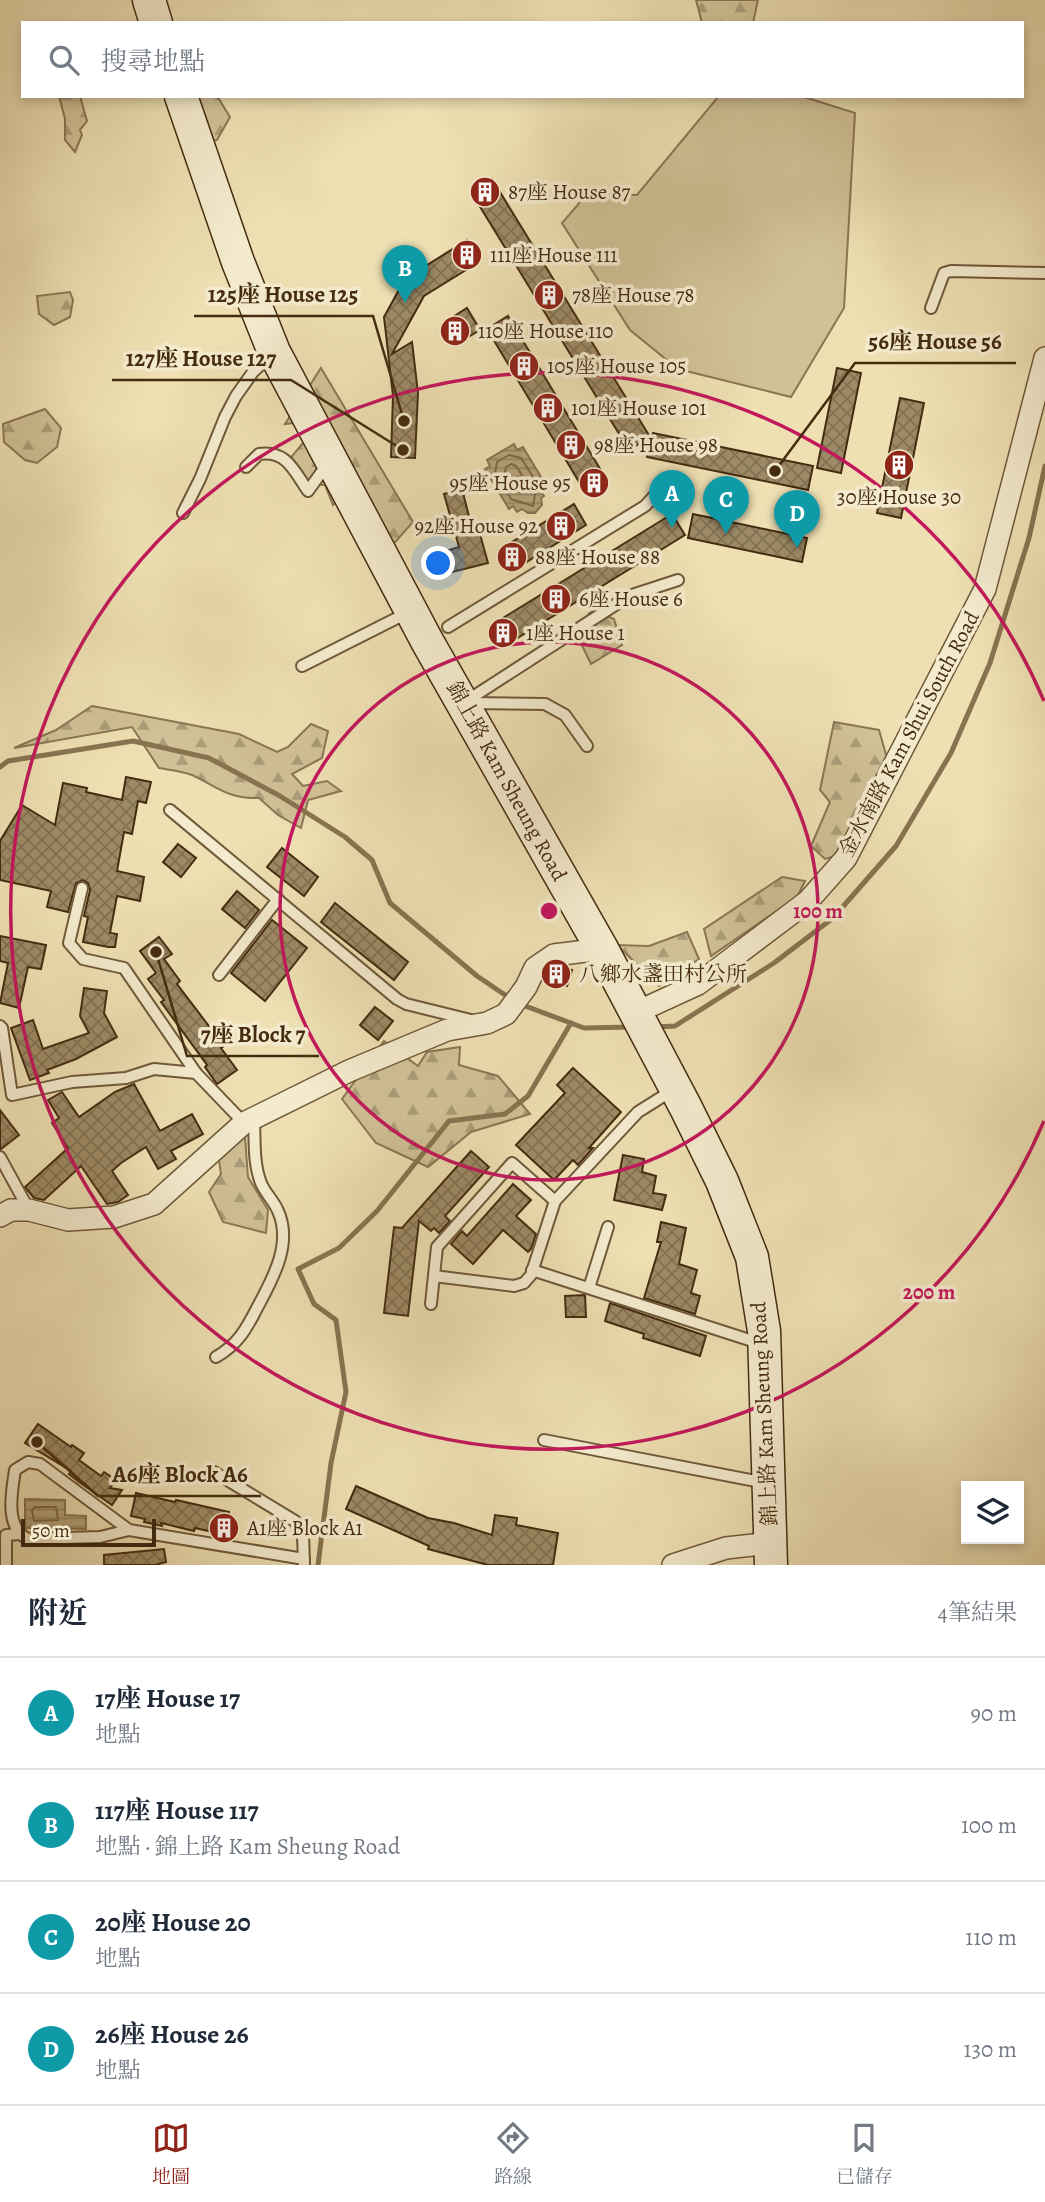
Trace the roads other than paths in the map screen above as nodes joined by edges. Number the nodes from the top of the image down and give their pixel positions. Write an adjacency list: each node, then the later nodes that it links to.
1 (149, 0): 2 (main road)
2 (155, 21)
3 (182, 98): 6 (main road, 錦上路 Kam Sheung Road)
4 (1045, 274): 5 (lane)
5 (932, 308)
6 (274, 352): 8 (main road, 錦上路 Kam Sheung Road); 11 (lane)
7 (1045, 358): 23 (street, 金水南路 Kam Shui South Road)
8 (331, 459): 9 (lane); 13 (main road, 錦上路 Kam Sheung Road)
9 (246, 467)
10 (656, 494): 14 (lane)
11 (183, 513)
12 (678, 580): 16 (lane)
13 (411, 611): 15 (lane); 16 (main road, 錦上路 Kam Sheung Road)
14 (448, 627)
15 (302, 666)
16 (463, 703): 17 (lane); 21 (main road, 錦上路 Kam Sheung Road)
17 (587, 746)
18 (170, 810): 20 (lane)
19 (82, 888): 26 (lane)
20 (278, 899): 22 (lane); 24 (lane)
21 (602, 949): 23 (main road, 錦上路 Kam Sheung Road); 24 (street)
22 (219, 975)
23 (637, 1016): 27 (main road, 錦上路 Kam Sheung Road)
24 (497, 1018): 28 (street)
25 (0, 1026): 26 (lane)
26 (196, 1073): 28 (lane)
27 (671, 1079): 30 (lane); 38 (main road, 錦上路 Kam Sheung Road)
28 (249, 1121): 31 (street); 39 (lane)
29 (0, 1157): 31 (lane)
30 (555, 1201): 34 (lane); 35 (lane)
31 (29, 1210): 32 (street)
32 (0, 1216)
33 (608, 1227): 36 (lane)
34 (532, 1270): 35 (lane); 36 (lane)
35 (434, 1276): 37 (lane)
36 (589, 1288): 38 (lane)
37 (431, 1304)
38 (764, 1345): 42 (main road, 錦上路 Kam Sheung Road)
39 (216, 1357)
40 (544, 1440): 42 (lane)
41 (215, 1472): 46 (lane)
42 (769, 1484): 45 (main road, 錦上路 Kam Sheung Road)
43 (129, 1530): 44 (lane); 44 (lane); 46 (lane)
44 (20, 1534): 47 (lane)
45 (771, 1554): 48 (street)
46 (304, 1562)
47 (6, 1565)
48 (675, 1565)

